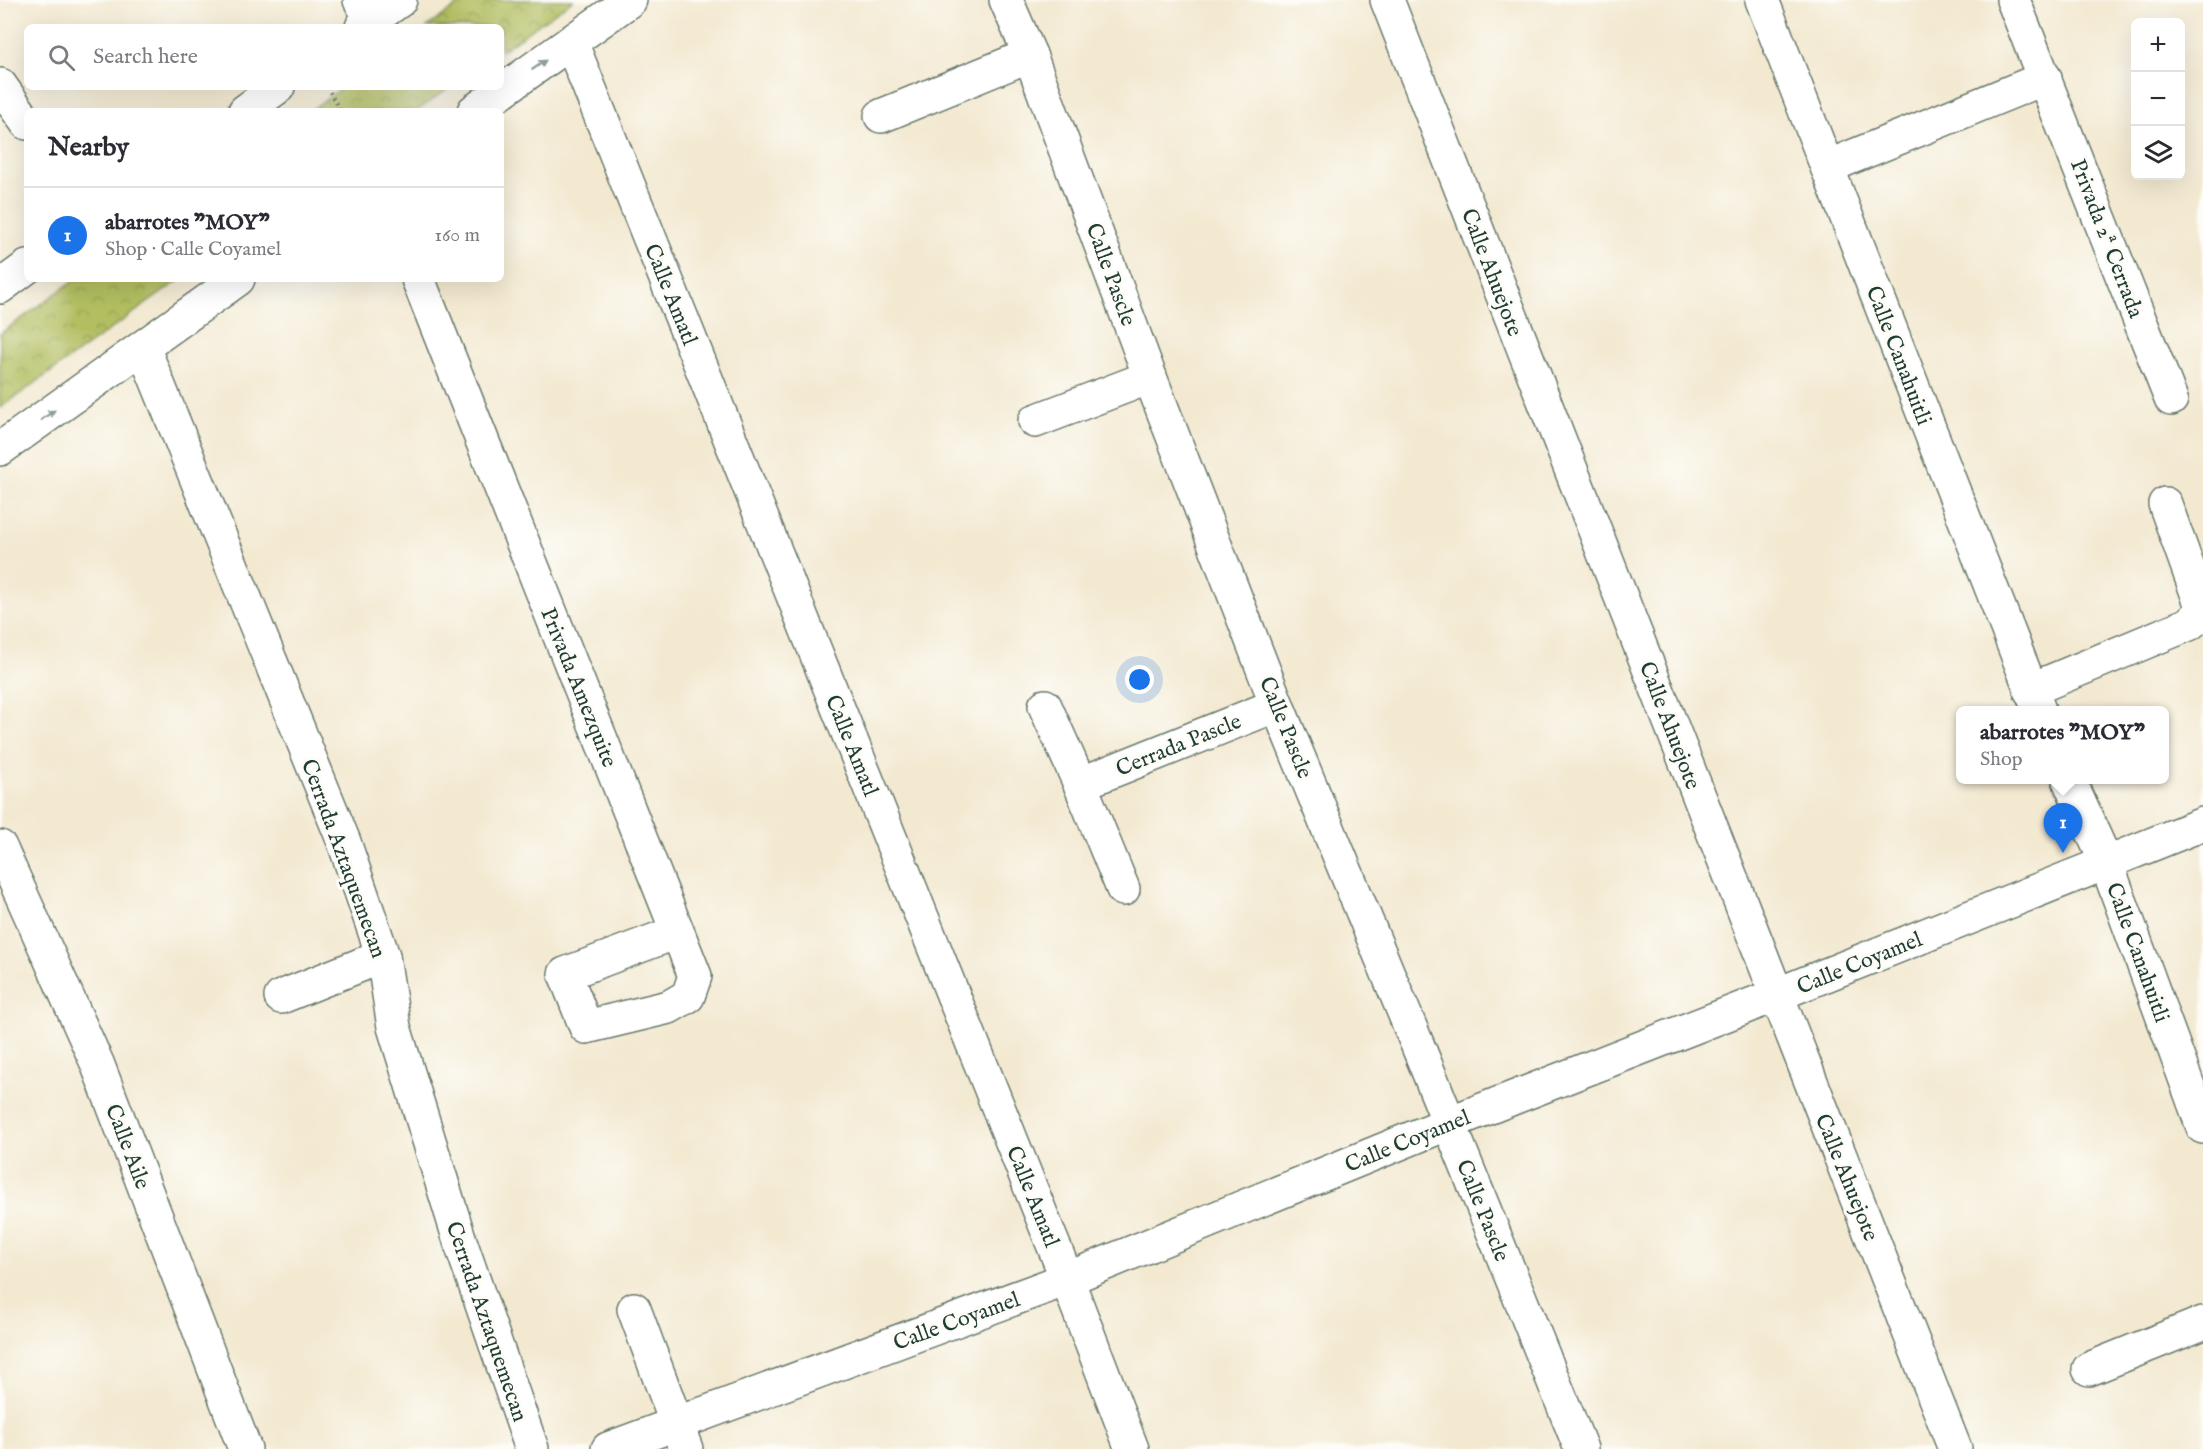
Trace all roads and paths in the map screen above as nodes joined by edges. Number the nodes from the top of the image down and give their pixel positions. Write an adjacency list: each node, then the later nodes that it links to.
1 (400, 0): 7 (street)
2 (630, 0): 8 (street)
3 (1006, 0): 9 (street, Calle Pascle)
4 (1387, 0): 43 (street, Calle Ahuejote)
5 (1762, 0): 21 (street, Calle Canahuitli)
6 (2013, 0): 10 (street, Privada 2ª Cerrada)
7 (365, 16)
8 (571, 42): 15 (street, one-way to 8); 47 (street, Calle Amatl)
9 (1030, 55): 19 (street); 27 (street, Calle Pascle)
10 (2045, 78): 21 (street); 28 (street, Privada 2ª Cerrada)
11 (0, 85): 20 (street)
12 (274, 90): 16 (street)
13 (329, 90): 17 (path)
14 (504, 90): 18 (street, one-way to 14)
15 (504, 90)
16 (249, 108)
17 (338, 108)
18 (478, 108)
19 (881, 116)
20 (24, 119)
21 (1827, 167): 32 (street, Calle Canahuitli)
22 (24, 269): 25 (street)
23 (234, 282): 26 (street)
24 (419, 282): 41 (street, Privada Amezquite)
25 (0, 287)
26 (143, 347): 30 (street, one-way to 26); 42 (street, Cerrada Aztaquemecan)
27 (1150, 377): 29 (street); 33 (street, Calle Pascle)
28 (2171, 399)
29 (1035, 421)
30 (0, 449)
31 (2165, 504): 32 (street)
32 (2034, 700)
33 (1277, 705): 35 (street, Cerrada Pascle); 45 (street, Calle Pascle)
34 (1045, 706): 35 (street)
35 (1080, 784): 40 (street)
36 (2071, 784): 39 (street, Calle Canahuitli)
37 (2203, 824): 39 (street, Calle Coyamel)
38 (0, 847): 52 (street, Calle Aile)
39 (2106, 862): 43 (street, Calle Coyamel); 46 (street, Calle Canahuitli)
40 (1123, 889)
41 (677, 932): 41 (street, Privada Amezquite)
42 (383, 956): 44 (street); 53 (street, Cerrada Aztaquemecan)
43 (1776, 995): 45 (street, Calle Coyamel); 57 (street, Calle Ahuejote)
44 (281, 997)
45 (1449, 1123): 47 (street, Calle Coyamel); 56 (street, Calle Pascle)
46 (2203, 1127)
47 (1067, 1278): 51 (street, Calle Coyamel); 55 (street, Calle Amatl)
48 (634, 1309): 51 (street)
49 (2203, 1323): 50 (street)
50 (2089, 1369)
51 (681, 1436): 54 (street, Calle Coyamel)
52 (245, 1449)
53 (532, 1449)
54 (608, 1449)
55 (1132, 1449)
56 (1581, 1449)
57 (1955, 1449)

